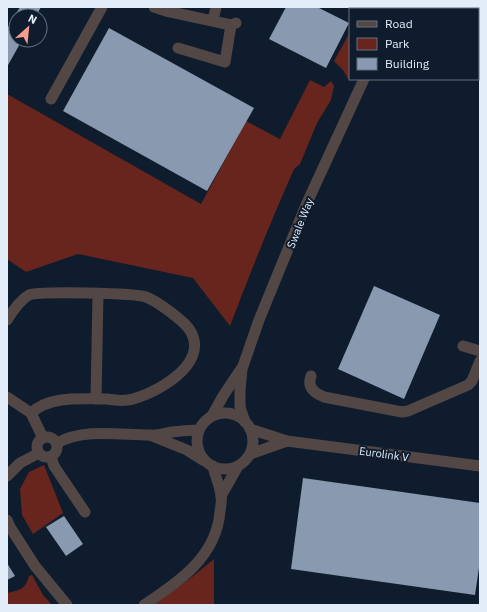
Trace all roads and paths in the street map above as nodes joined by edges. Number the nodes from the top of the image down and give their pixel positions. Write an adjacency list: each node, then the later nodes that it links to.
1 (102, 7): 7 (street)
2 (154, 7): 4 (street)
3 (216, 7): 4 (street)
4 (213, 20): 5 (street)
5 (178, 48)
6 (364, 80): 13 (street, Swale Way)
7 (51, 99)
8 (98, 294): 9 (street); 16 (street); 16 (street)
9 (7, 320)
10 (463, 346): 11 (street)
11 (480, 351)
12 (480, 360): 14 (street)
13 (242, 369): 18 (street, Swale Way); 19 (street, Swale Way)
14 (311, 376)
15 (7, 396): 17 (street)
16 (96, 399): 17 (street)
17 (31, 413): 22 (street)
18 (212, 416): 19 (street); 20 (street)
19 (248, 425): 23 (street, Eurolink V); 26 (street)
20 (199, 430): 21 (street); 28 (street)
21 (152, 436): 24 (street); 28 (street)
22 (43, 438): 24 (street); 25 (street)
23 (287, 441): 26 (street, Eurolink V); 30 (street, Eurolink V)
24 (57, 443): 27 (street)
25 (39, 454): 27 (street); 31 (street)
26 (250, 454): 29 (street)
27 (51, 457): 33 (street)
28 (209, 464): 29 (street); 32 (street)
29 (238, 466): 32 (street)
30 (480, 466)
31 (7, 476)
32 (221, 496): 36 (street)
33 (85, 512)
34 (7, 520): 35 (street)
35 (66, 605)
36 (144, 605)

